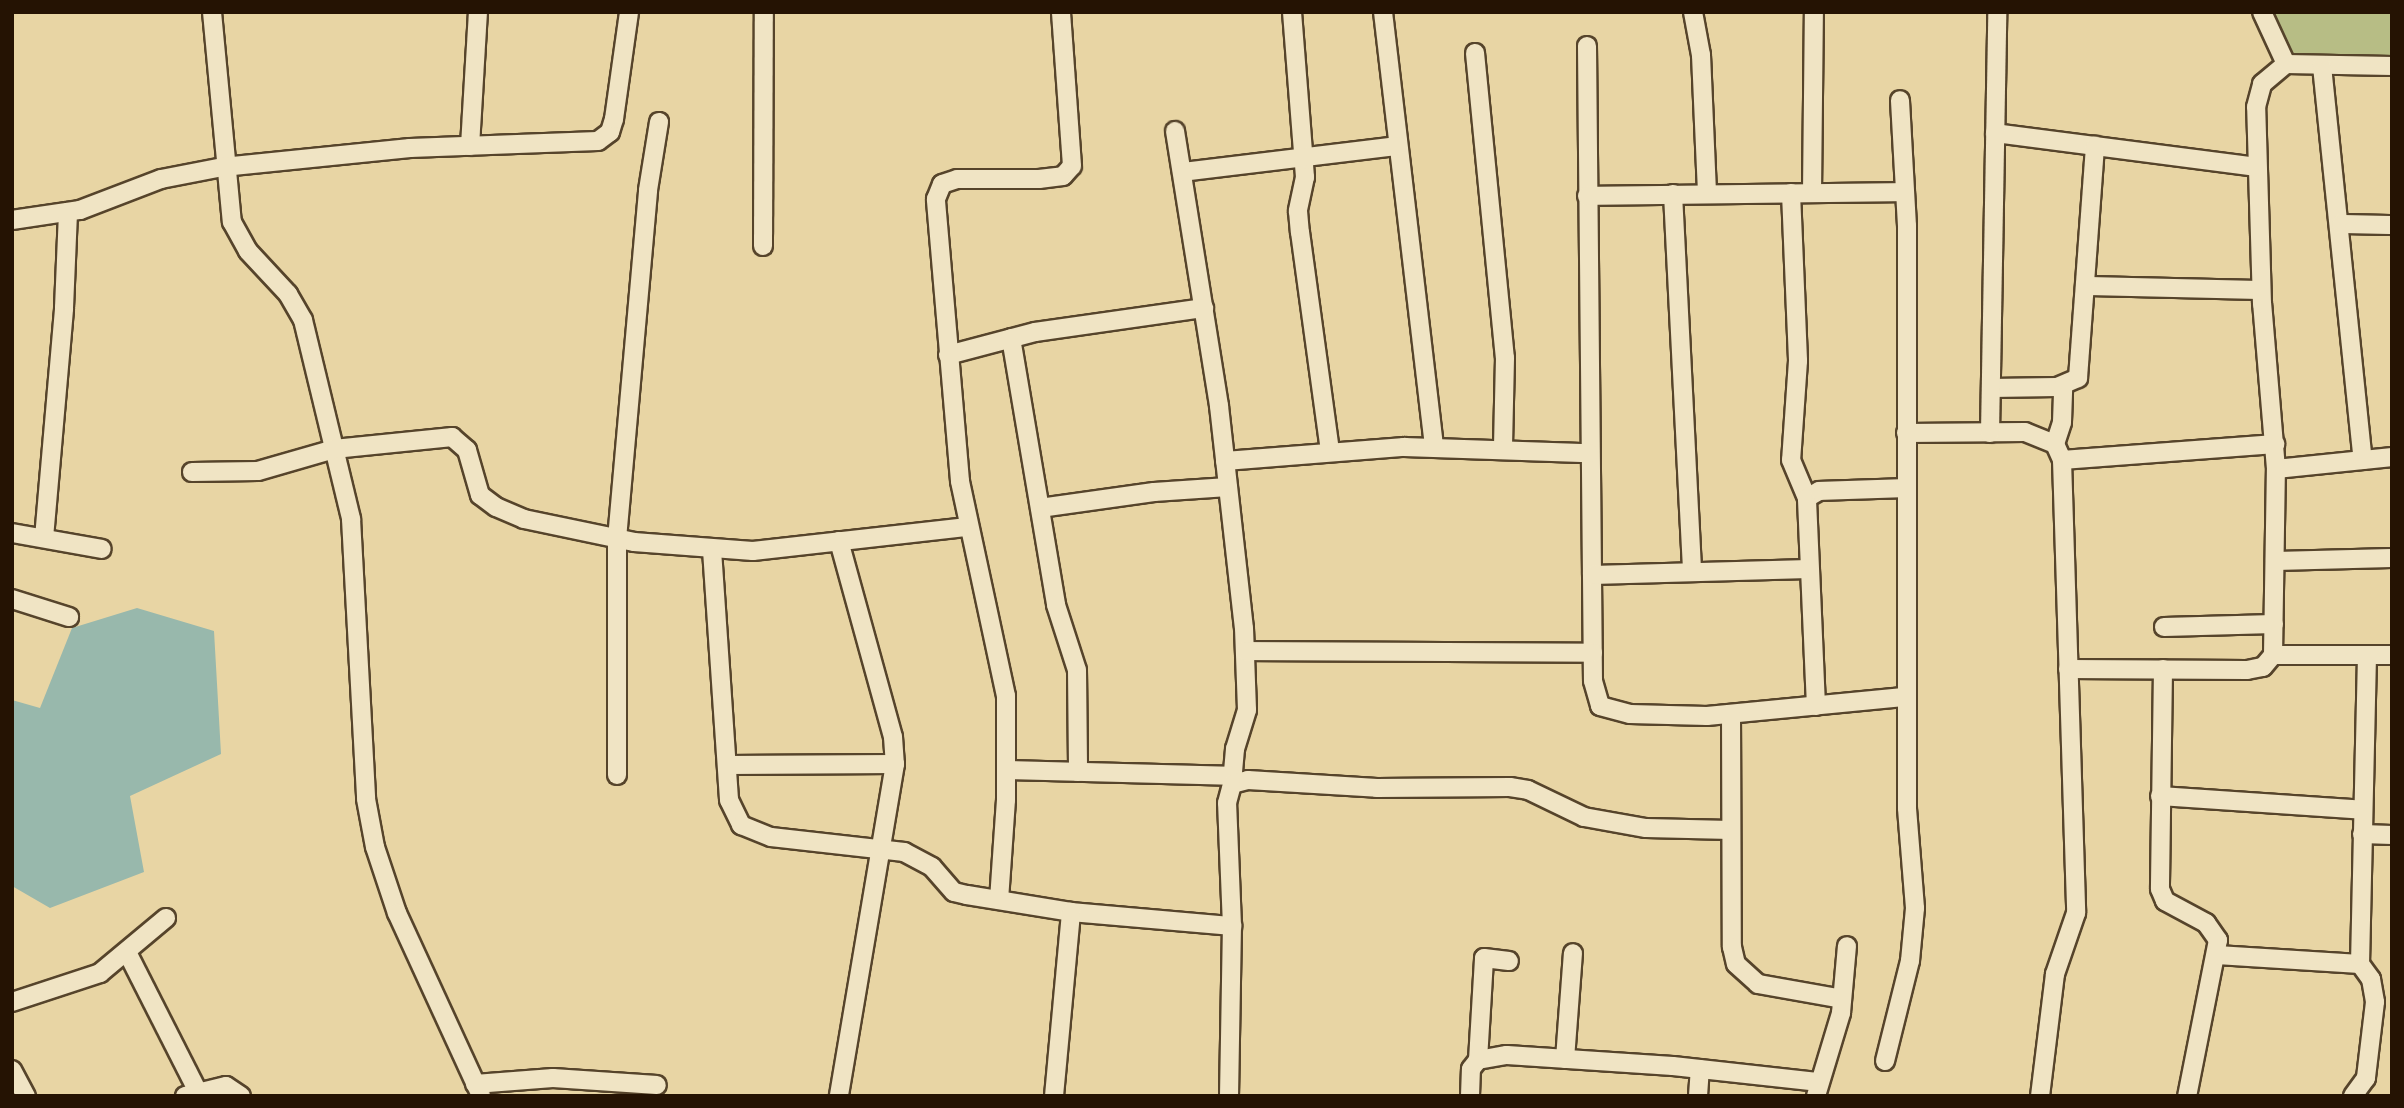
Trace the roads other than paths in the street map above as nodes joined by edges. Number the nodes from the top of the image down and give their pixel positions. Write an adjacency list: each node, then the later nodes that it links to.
1 (212, 12): 25 (street)
2 (478, 12): 21 (street)
3 (629, 12): 21 (street)
4 (764, 12): 38 (street)
5 (1061, 12): 43 (street)
6 (1292, 12): 24 (street)
7 (1383, 12): 22 (street)
8 (1693, 12): 32 (street)
9 (1814, 12): 30 (street)
10 (1997, 12): 20 (street)
11 (2262, 12): 14 (street)
12 (1587, 46): 33 (street)
13 (1475, 53): 51 (street)
14 (2286, 64): 15 (street); 26 (street)
15 (2322, 66): 16 (street); 36 (street)
16 (2392, 66)
17 (1900, 100): 28 (street)
18 (659, 122): 67 (street)
19 (1175, 131): 27 (street)
20 (1995, 133): 23 (street); 45 (street)
21 (470, 146): 25 (street)
22 (1397, 146): 24 (street); 49 (street)
23 (2095, 146): 26 (street); 39 (street)
24 (1303, 157): 27 (street); 52 (street)
25 (223, 167): 34 (street); 50 (street)
26 (2256, 167): 40 (street)
27 (1182, 172): 41 (street)
28 (1903, 192): 30 (street); 46 (street)
29 (1791, 193): 30 (street); 32 (street); 62 (street)
30 (1812, 193)
31 (1673, 194): 32 (street); 33 (street); 74 (street)
32 (1707, 194)
33 (1587, 195): 54 (street)
34 (68, 212): 35 (street); 66 (street)
35 (12, 220)
36 (2341, 224): 37 (street); 56 (street)
37 (2392, 225)
38 (763, 246)
39 (2087, 286): 40 (street); 44 (street)
40 (2261, 290): 48 (street)
41 (1204, 308): 42 (street); 57 (street)
42 (1011, 338): 43 (street); 63 (street)
43 (947, 355): 64 (street)
44 (2063, 386): 45 (street); 53 (street)
45 (1991, 388): 47 (street)
46 (1906, 433): 47 (street); 61 (street)
47 (1990, 433): 53 (street)
48 (2275, 444): 53 (street); 58 (street)
49 (1434, 447): 51 (street); 52 (street)
50 (334, 449): 59 (street); 67 (street); 121 (street)
51 (1503, 449): 54 (street)
52 (1330, 451): 57 (street)
53 (2059, 452): 85 (street)
54 (1589, 453): 75 (street)
55 (2392, 457): 56 (street)
56 (2363, 460): 58 (street)
57 (1225, 461): 60 (street)
58 (2276, 469): 72 (street)
59 (192, 472)
60 (1228, 487): 63 (street); 80 (street)
61 (1906, 488): 62 (street); 87 (street)
62 (1807, 498): 73 (street)
63 (1040, 508): 93 (street)
64 (968, 527): 68 (street); 92 (street)
65 (12, 533): 66 (street)
66 (44, 538): 69 (street)
67 (617, 538): 70 (street); 94 (street)
68 (839, 541): 70 (street); 90 (street)
69 (102, 549)
70 (712, 550): 91 (street)
71 (2392, 558): 72 (street)
72 (2275, 561): 78 (street)
73 (1809, 569): 74 (street); 88 (street)
74 (1692, 572): 75 (street)
75 (1592, 575): 81 (street)
76 (12, 598): 77 (street)
77 (69, 617)
78 (2274, 624): 79 (street); 82 (street)
79 (2164, 627)
80 (1245, 651): 81 (street); 95 (street)
81 (1593, 653): 89 (street)
82 (2273, 655): 83 (street); 86 (street)
83 (2367, 655): 84 (street); 97 (street)
84 (2392, 655)
85 (2068, 669): 86 (street); 130 (street)
86 (2162, 669): 96 (street)
87 (1906, 697): 88 (street); 116 (street)
88 (1816, 706): 89 (street)
89 (1731, 715): 98 (street)
90 (895, 764): 91 (street); 101 (street)
91 (727, 765): 101 (street)
92 (1007, 770): 93 (street); 102 (street)
93 (1078, 772): 95 (street)
94 (617, 775)
95 (1232, 780): 98 (street); 105 (street)
96 (2160, 796): 97 (street); 109 (street)
97 (2363, 810): 99 (street)
98 (1731, 830): 112 (street)
99 (2362, 834): 100 (street); 111 (street)
100 (2392, 835)
101 (882, 849): 102 (street); 125 (street)
102 (999, 900): 103 (street)
103 (1071, 912): 105 (street); 126 (street)
104 (166, 918): 107 (street)
105 (1233, 926): 127 (street)
106 (1847, 946): 112 (street)
107 (127, 953): 113 (street); 122 (street)
108 (1573, 953): 114 (street)
109 (2217, 955): 111 (street); 131 (street)
110 (1510, 961): 115 (street)
111 (2360, 964): 132 (street)
112 (1842, 999): 120 (street)
113 (12, 1002)
114 (1565, 1059): 115 (street); 117 (street)
115 (1478, 1060): 128 (street)
116 (1885, 1061)
117 (1700, 1069): 120 (street); 129 (street)
118 (12, 1070): 123 (street)
119 (657, 1085): 121 (street)
120 (1816, 1089)
121 (478, 1090)
122 (192, 1094): 124 (street)
123 (26, 1096)
124 (241, 1096)
125 (839, 1096)
126 (1054, 1096)
127 (1229, 1096)
128 (1470, 1096)
129 (1698, 1096)
130 (2040, 1096)
131 (2187, 1096)
132 (2353, 1096)

